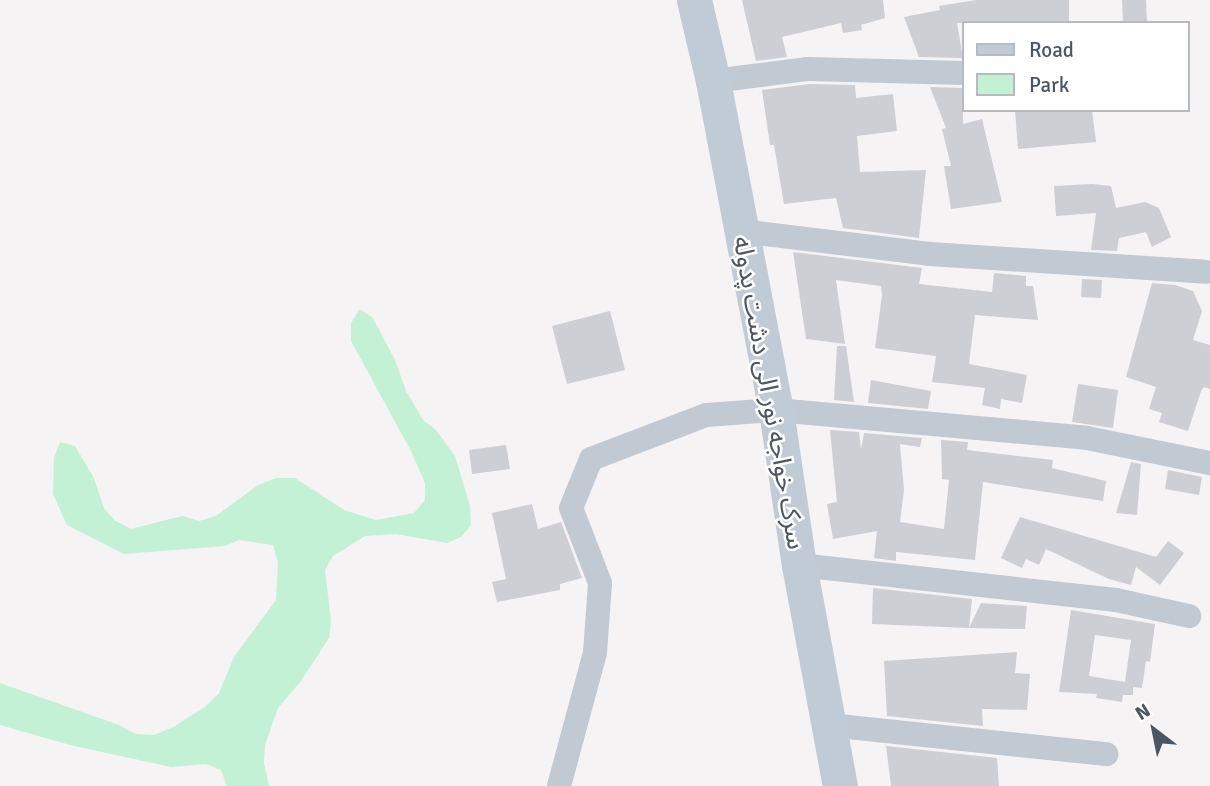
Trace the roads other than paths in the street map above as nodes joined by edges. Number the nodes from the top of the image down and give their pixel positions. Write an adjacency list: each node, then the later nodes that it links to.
1 (694, 0): 3 (main road, سرک خواجه نور الی دشت پدوله)
2 (962, 73): 3 (street)
3 (713, 81): 4 (main road, سرک خواجه نور الی دشت پدوله)
4 (740, 231): 5 (street); 6 (main road, سرک خواجه نور الی دشت پدوله)
5 (1205, 272)
6 (776, 410): 7 (street); 8 (main road, سرک خواجه نور الی دشت پدوله); 12 (street)
7 (1210, 463)
8 (799, 565): 9 (street); 10 (main road, سرک خواجه نور الی دشت پدوله)
9 (1189, 616)
10 (829, 725): 11 (street); 13 (main road, سرک خواجه نور الی دشت پدوله)
11 (1107, 754)
12 (559, 786)
13 (840, 786)

